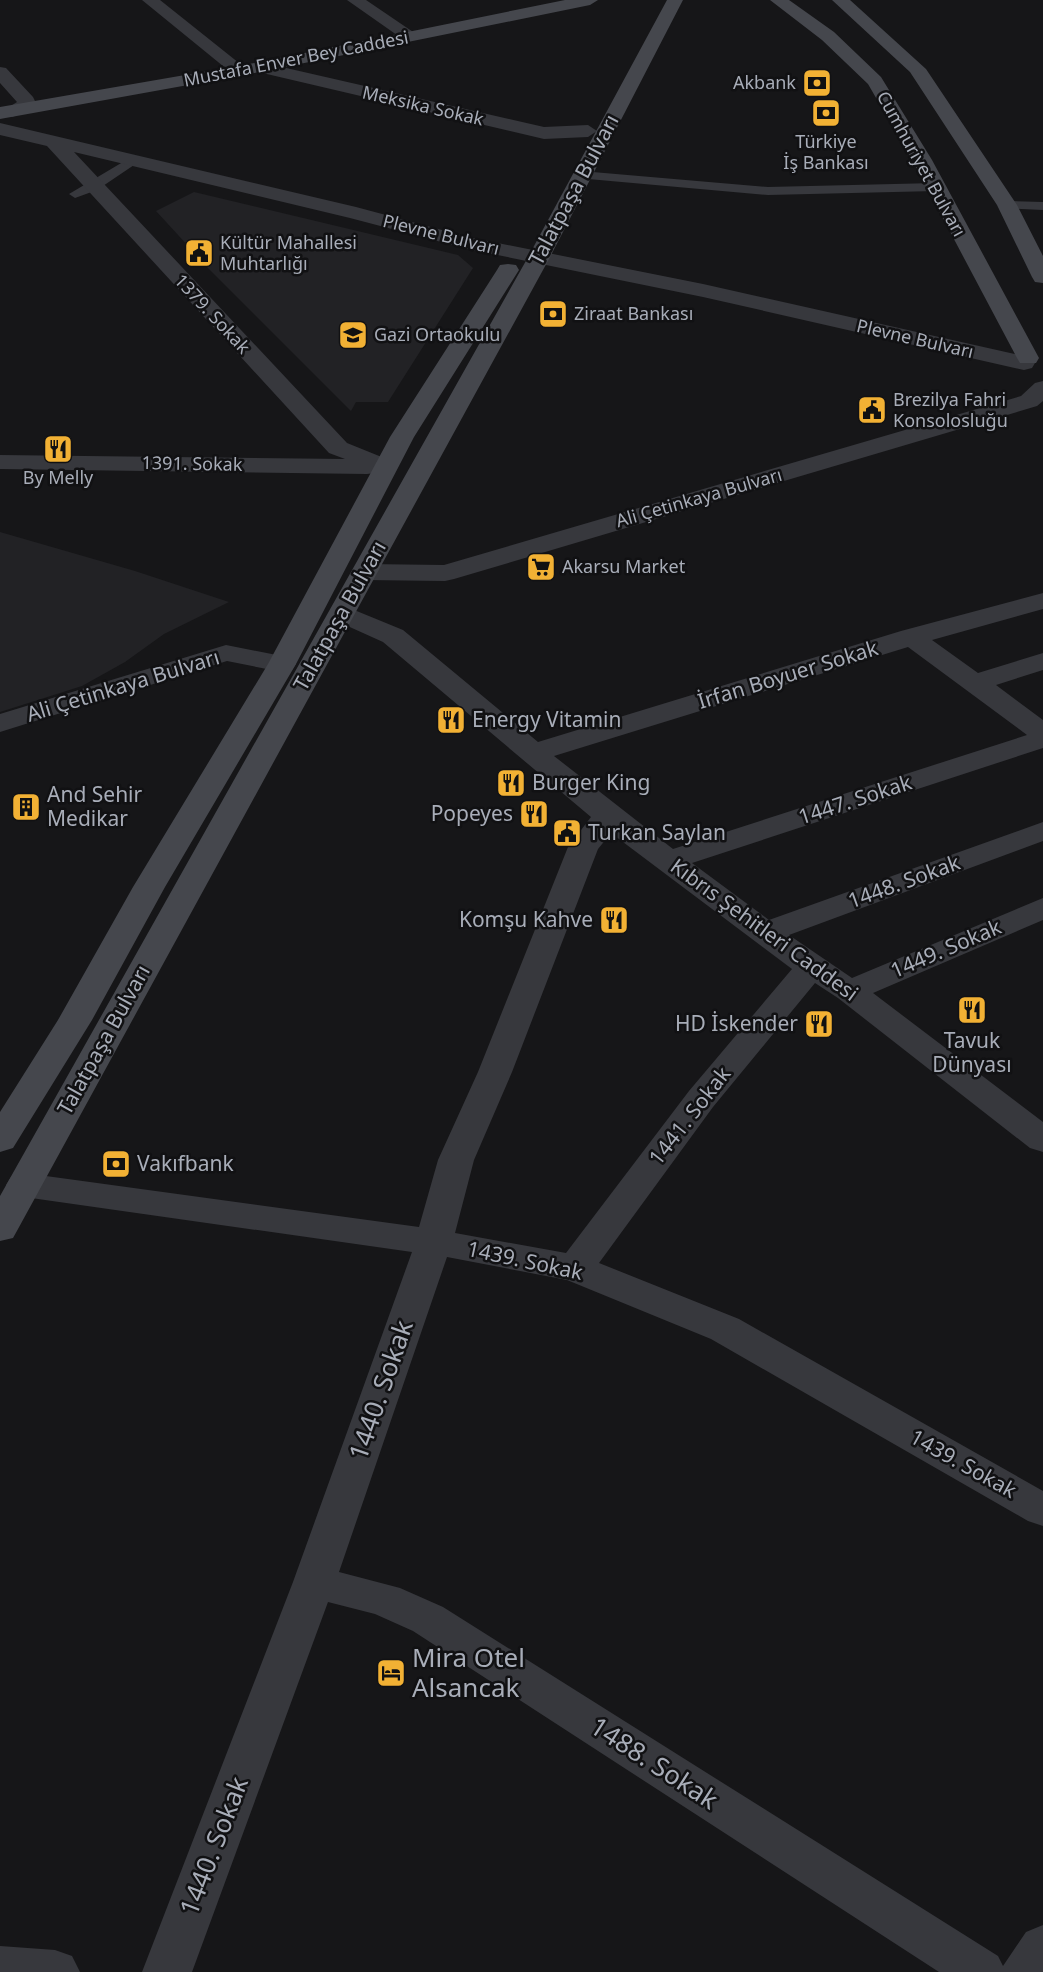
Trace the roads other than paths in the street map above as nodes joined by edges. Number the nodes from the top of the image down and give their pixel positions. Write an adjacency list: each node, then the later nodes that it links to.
1 (150, 0): 11 (street)
2 (355, 0): 9 (street)
3 (590, 0): 8 (main road, Mustafa Enver Bey Caddesi)
4 (662, 0): 15 (main road, Talatpaşa Bulvarı)
5 (675, 0): 18 (main road, Talatpaşa Bulvarı)
6 (778, 0): 19 (main road, Cumhuriyet Bulvarı)
7 (840, 0): 21 (main road, Cumhuriyet Bulvarı)
8 (562, 2): 9 (main road, Mustafa Enver Bey Caddesi)
9 (410, 36): 10 (main road, Mustafa Enver Bey Caddesi)
10 (260, 67): 11 (main road, Mustafa Enver Bey Caddesi); 15 (street, Meksika Sokak)
11 (240, 71): 13 (main road, Mustafa Enver Bey Caddesi)
12 (0, 72): 13 (street)
13 (6, 112)
14 (0, 129): 16 (street, Plevne Bulvarı)
15 (588, 132): 23 (main road, Talatpaşa Bulvarı)
16 (54, 142): 17 (street, Plevne Bulvarı); 20 (street, 1379. Sokak)
17 (133, 160): 20 (lane); 23 (street, Plevne Bulvarı)
18 (581, 175): 19 (lane); 23 (main road, Talatpaşa Bulvarı)
19 (936, 187): 25 (main road, Cumhuriyet Bulvarı)
20 (84, 190): 29 (street, 1379. Sokak)
21 (1007, 205): 22 (lane); 24 (main road, Cumhuriyet Bulvarı)
22 (1043, 206)
23 (530, 252): 25 (street, Plevne Bulvarı); 29 (main road, Talatpaşa Bulvarı); 30 (main road, Talatpaşa Bulvarı)
24 (1043, 277)
25 (1032, 358): 26 (main road)
26 (1043, 379)
27 (1038, 402): 30 (street, Ali Çetinkaya Bulvarı)
28 (0, 462): 29 (street, 1391. Sokak)
29 (385, 467): 35 (main road, Talatpaşa Bulvarı)
30 (365, 572): 32 (main road, Talatpaşa Bulvarı)
31 (1043, 601): 33 (street, İrfan Boyuer Sokak)
32 (342, 613): 40 (street, Kıbrıs Şehitleri Caddesi); 50 (main road, Talatpaşa Bulvarı)
33 (911, 637): 36 (street); 40 (street, İrfan Boyuer Sokak)
34 (1043, 661): 36 (street)
35 (282, 664): 37 (street, Ali Çetinkaya Bulvarı); 48 (main road, Talatpaşa Bulvarı)
36 (975, 683): 38 (street)
37 (0, 723)
38 (1043, 733)
39 (1043, 739): 43 (street, 1447. Sokak)
40 (534, 753): 41 (street, Kıbrıs Şehitleri Caddesi)
41 (609, 815): 43 (street, Kıbrıs Şehitleri Caddesi); 52 (street, 1440. Sokak)
42 (1043, 831): 45 (street, 1448. Sokak)
43 (668, 861): 45 (street, Kıbrıs Şehitleri Caddesi)
44 (1043, 908): 47 (street, 1449. Sokak)
45 (764, 933): 46 (street, Kıbrıs Şehitleri Caddesi)
46 (811, 967): 47 (street, Kıbrıs Şehitleri Caddesi); 53 (street, 1441. Sokak)
47 (850, 991): 49 (street, Kıbrıs Şehitleri Caddesi)
48 (0, 1140)
49 (1043, 1140)
50 (24, 1185): 51 (main road, Talatpaşa Bulvarı); 52 (street, 1439. Sokak)
51 (0, 1229)
52 (434, 1242): 53 (street, 1439. Sokak); 55 (street, 1440. Sokak)
53 (575, 1269): 54 (street, 1439. Sokak)
54 (1043, 1510)
55 (314, 1582): 59 (street, 1440. Sokak); 60 (street, 1488. Sokak)
56 (1043, 1947): 61 (street)
57 (0, 1968): 58 (street)
58 (55, 1972)
59 (167, 1972)
60 (981, 1972)
61 (1025, 1972)

